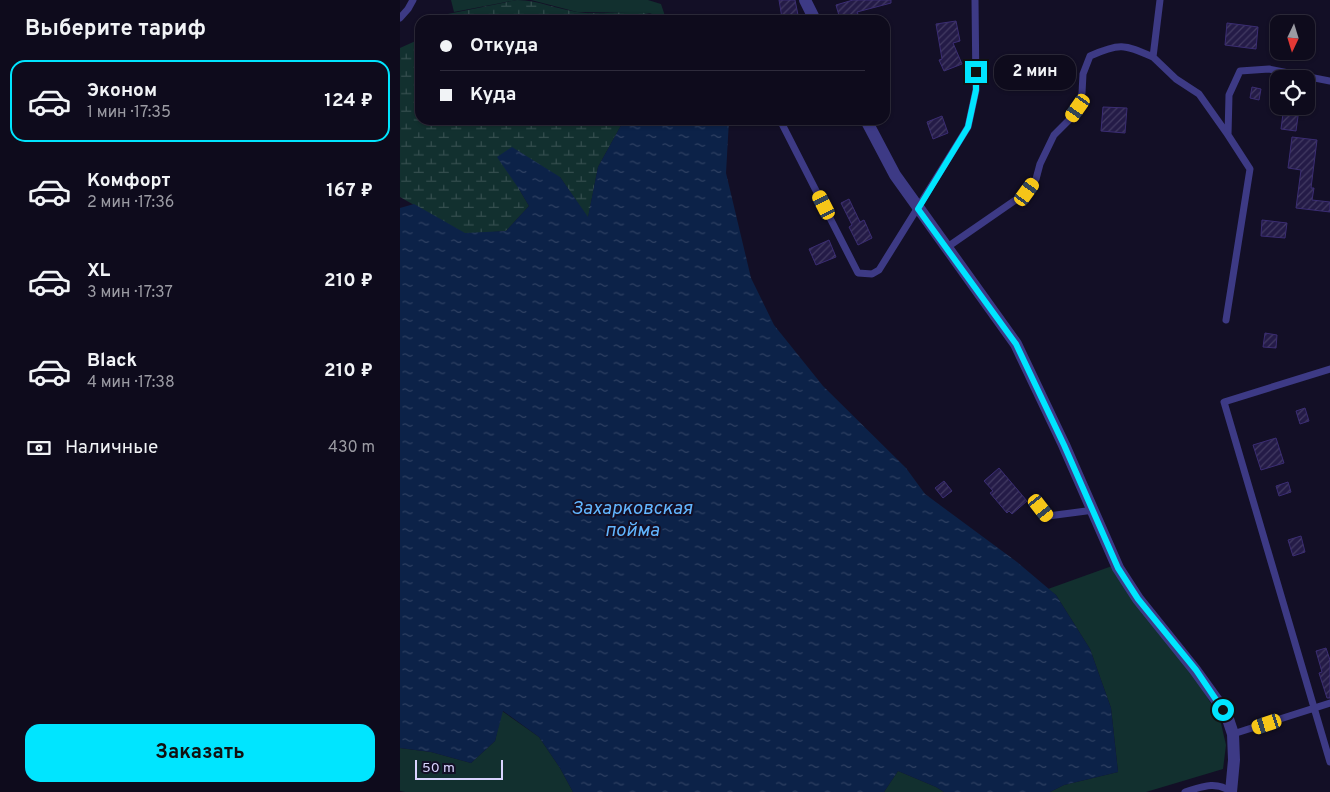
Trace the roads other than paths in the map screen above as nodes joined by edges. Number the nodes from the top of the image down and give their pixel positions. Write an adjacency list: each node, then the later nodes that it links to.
1 (413, 0): 6 (lane)
2 (805, 0): 5 (street)
3 (975, 0): 12 (lane)
4 (1160, 0): 7 (lane)
5 (812, 15)
6 (400, 18)
7 (1153, 57): 11 (lane); 13 (lane)
8 (1330, 81): 11 (lane)
9 (783, 125): 12 (lane)
10 (869, 125): 12 (street)
11 (1228, 135): 14 (lane)
12 (918, 209): 13 (street)
13 (946, 248): 18 (street)
14 (1226, 320)
15 (1327, 370): 16 (lane); 20 (lane)
16 (1330, 377)
17 (1035, 499): 18 (lane)
18 (1094, 510): 21 (street)
19 (1330, 703): 20 (lane)
20 (1314, 708): 21 (lane); 22 (lane)
21 (1233, 734): 24 (street)
22 (1330, 762)
23 (1185, 792): 24 (lane)
24 (1231, 792)

